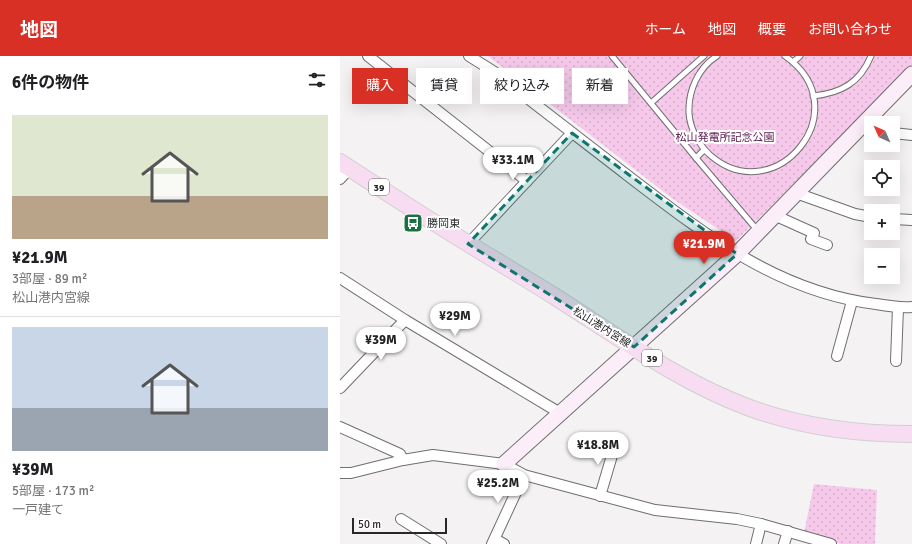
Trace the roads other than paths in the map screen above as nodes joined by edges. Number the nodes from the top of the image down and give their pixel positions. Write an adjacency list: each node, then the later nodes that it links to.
1 (368, 56): 21 (street)
2 (469, 56): 15 (street)
3 (612, 56): 12 (lane)
4 (704, 56): 12 (lane)
5 (717, 56): 18 (lane)
6 (785, 56): 9 (lane)
7 (800, 56): 9 (lane)
8 (871, 56): 11 (lane)
9 (793, 62): 11 (lane)
10 (912, 74): 13 (street)
11 (813, 96): 18 (lane)
12 (651, 103): 19 (lane)
13 (874, 116)
14 (864, 127): 22 (street)
15 (572, 133): 21 (street); 30 (street)
16 (900, 134): 17 (street)
17 (912, 135)
18 (704, 150): 19 (lane)
19 (696, 158): 27 (lane)
20 (343, 170): 28 (main road, 松山港内宮線 / 39)
21 (528, 181): 28 (street)
22 (796, 193): 23 (street); 24 (street)
23 (774, 215): 27 (street); 29 (street)
24 (864, 216)
25 (900, 219): 26 (street)
26 (912, 220)
27 (759, 231): 30 (street)
28 (468, 244): 36 (main road, 松山港内宮線 / 39)
29 (827, 245)
30 (737, 254): 32 (street); 36 (street)
31 (340, 278): 35 (street)
32 (852, 301): 33 (street); 37 (street)
33 (898, 307): 34 (street); 38 (street)
34 (912, 307)
35 (405, 320): 39 (street); 40 (street)
36 (634, 346): 40 (street); 42 (main road, 松山港内宮線 / 39)
37 (837, 356)
38 (896, 361)
39 (340, 388)
40 (560, 413): 45 (street)
41 (340, 426): 44 (street)
42 (912, 434)
43 (616, 442): 48 (street)
44 (403, 460): 45 (street); 46 (street)
45 (504, 464): 47 (street)
46 (340, 473)
47 (524, 475): 48 (street); 52 (street)
48 (600, 496): 50 (street)
49 (401, 519): 53 (street)
50 (761, 524): 51 (street); 55 (street)
51 (788, 531): 56 (street); 57 (street)
52 (493, 541): 54 (street)
53 (441, 544)
54 (504, 544)
55 (756, 544)
56 (784, 544)
57 (831, 544)

